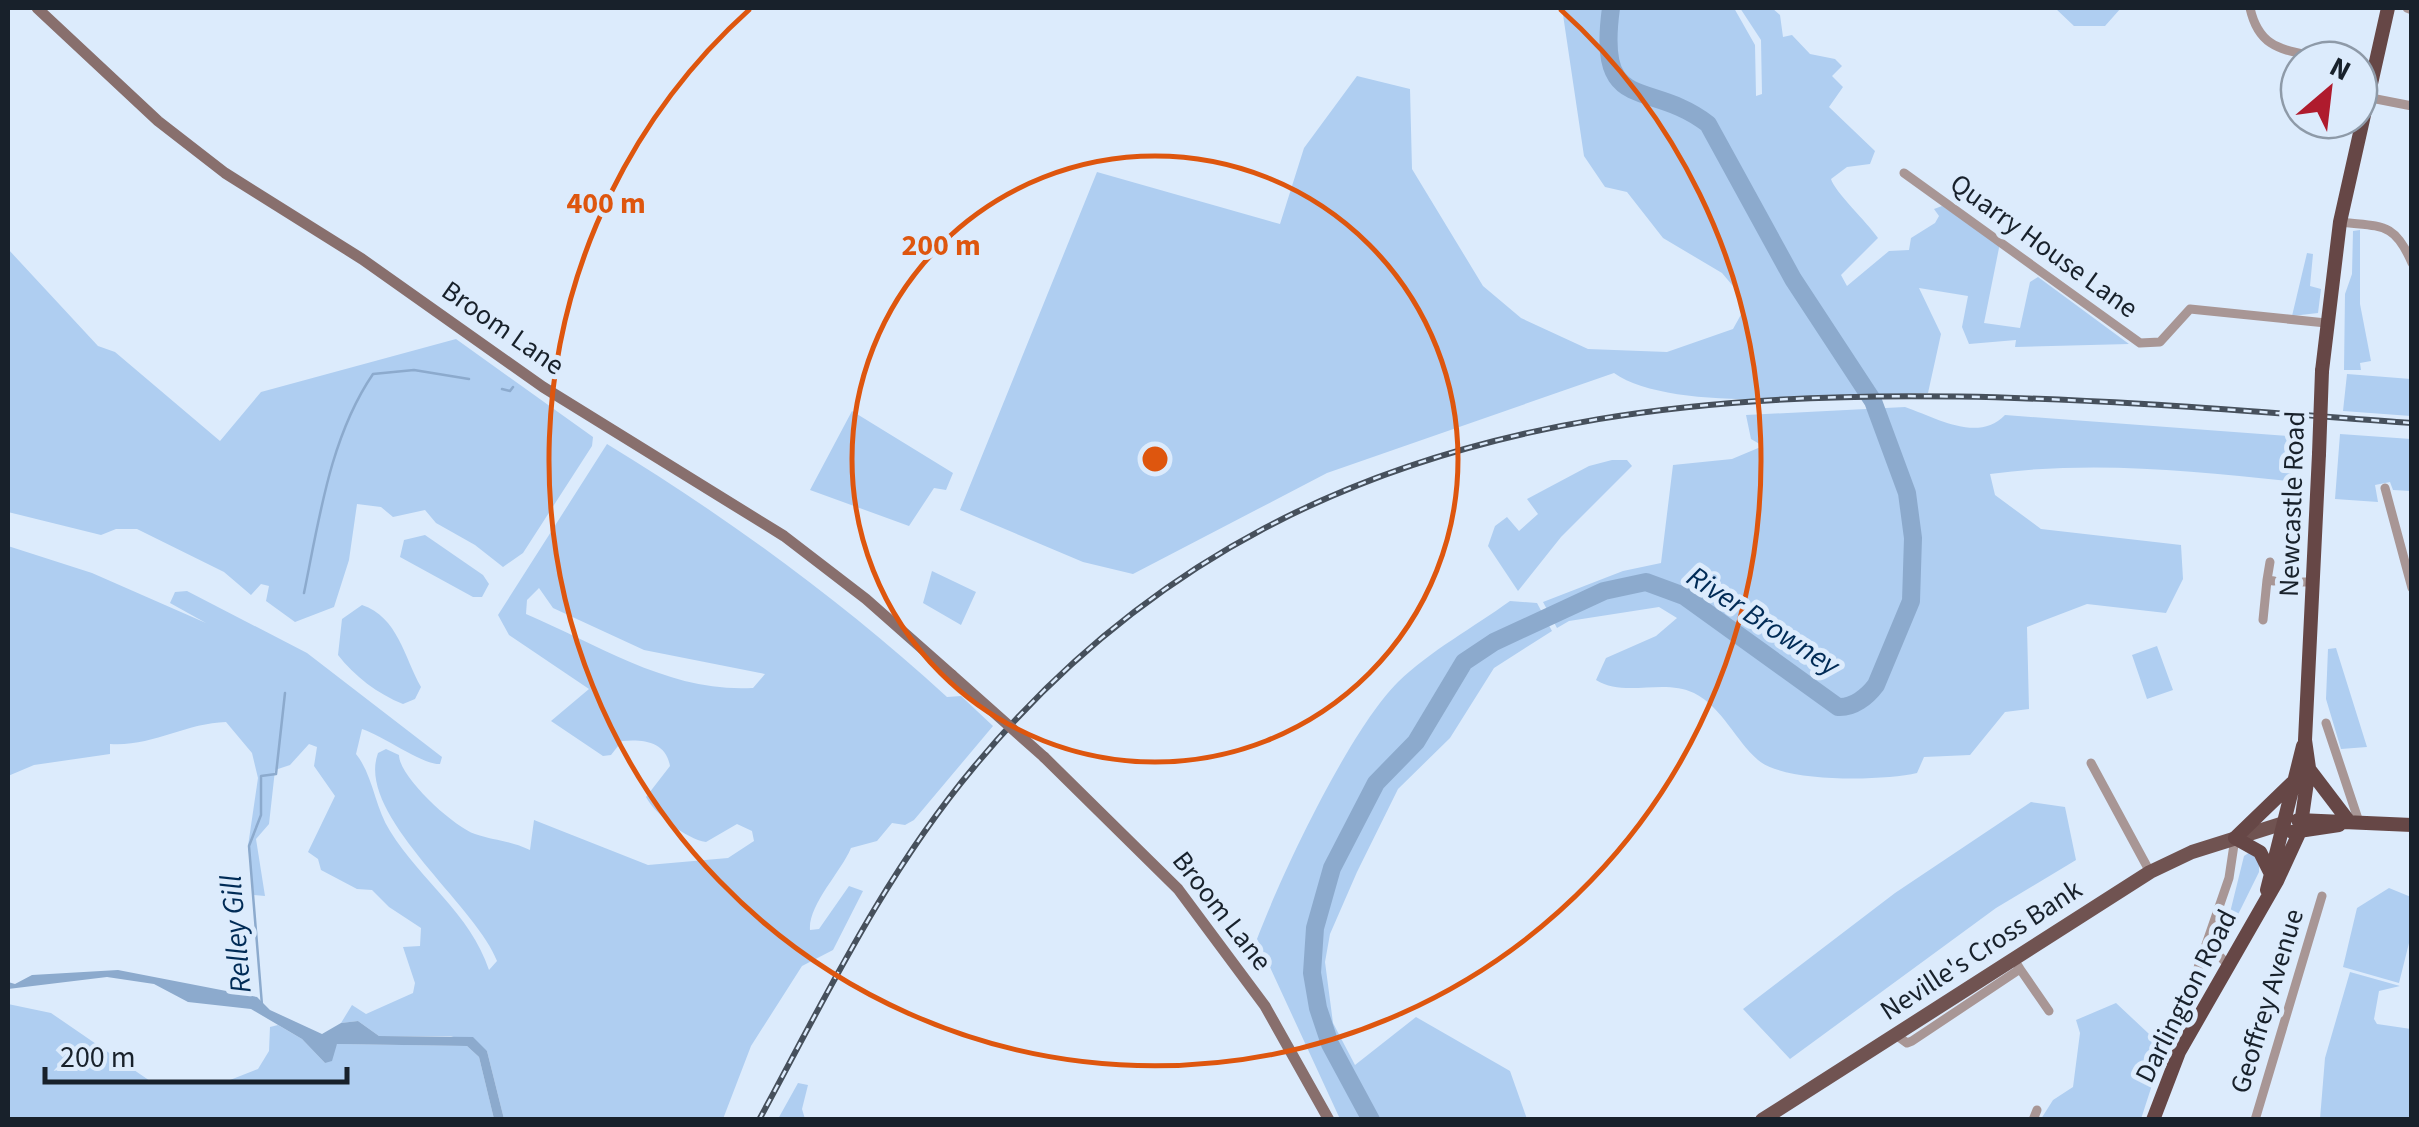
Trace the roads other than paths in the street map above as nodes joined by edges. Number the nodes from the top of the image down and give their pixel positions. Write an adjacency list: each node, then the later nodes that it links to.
1 (38, 8): 38 (main road, Broom Lane, bridge)
2 (2250, 8): 5 (street)
3 (2388, 8): 4 (highway)
4 (2376, 40)
5 (2279, 45)
6 (2379, 99): 7 (street)
7 (2412, 106)
8 (2357, 140): 10 (highway)
9 (1904, 173): 12 (street, Quarry House Lane)
10 (2340, 222): 11 (street); 12 (highway, Newcastle Road)
11 (2412, 263)
12 (2326, 323): 16 (highway, Newcastle Road, bridge)
13 (2386, 488): 17 (street)
14 (2270, 562): 18 (street)
15 (2290, 582): 16 (street)
16 (2314, 582): 20 (highway, Newcastle Road)
17 (2412, 588)
18 (2263, 620)
19 (2326, 723): 24 (street)
20 (2305, 740): 22 (highway, Newcastle Road); 23 (highway, Newcastle Road)
21 (2091, 763): 29 (street)
22 (2309, 768): 24 (highway); 25 (highway, Newcastle Road)
23 (2293, 782): 27 (highway, Newcastle Road); 28 (highway)
24 (2354, 822): 25 (highway); 26 (highway)
25 (2301, 825): 27 (highway); 31 (highway, Darlington Road)
26 (2412, 825)
27 (2283, 829): 28 (main road, Neville's Cross Bank); 30 (highway, Darlington Road)
28 (2235, 838): 29 (main road, Neville's Cross Bank); 30 (highway); 33 (street, Darlington Road)
29 (2150, 872): 34 (main road, Neville's Cross Bank)
30 (2270, 872): 31 (highway, Darlington Road)
31 (2266, 896): 35 (highway, Darlington Road)
32 (2322, 896): 41 (street, Geoffrey Avenue)
33 (2214, 922): 35 (street); 36 (street, Darlington Road)
34 (2016, 963): 37 (street); 39 (main road, Neville's Cross Bank)
35 (2227, 964): 40 (highway, Darlington Road)
36 (2190, 991)
37 (2049, 1011)
38 (1329, 1120)
39 (1762, 1120)
40 (2153, 1120)
41 (2255, 1120)

